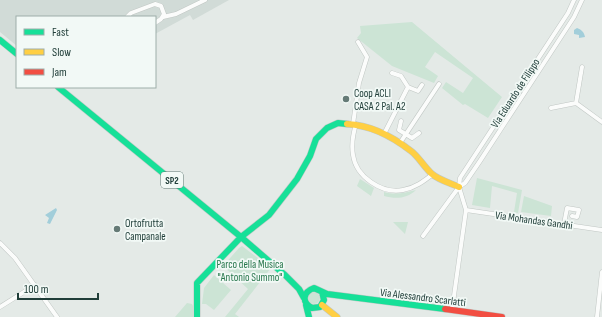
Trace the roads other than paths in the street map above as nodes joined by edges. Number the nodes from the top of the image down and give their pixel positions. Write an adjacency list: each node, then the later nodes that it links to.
1 (205, 0): 5 (street)
2 (574, 0): 26 (street, Via Eduardo de Filippo)
3 (582, 0): 26 (street, Via Eduardo de Filippo)
4 (128, 16): 5 (street)
5 (163, 17): 6 (street)
6 (156, 22)
7 (0, 40): 9 (main road)
8 (358, 42): 20 (street)
9 (16, 53)
10 (582, 67): 16 (street)
11 (392, 73): 14 (street)
12 (439, 84): 23 (street)
13 (422, 85): 14 (street)
14 (408, 87): 22 (street)
15 (59, 88): 32 (main road, SP2)
16 (576, 104): 17 (street); 19 (street)
17 (551, 108)
18 (401, 122): 23 (street)
19 (602, 122)
20 (355, 124): 22 (main road); 25 (street); 32 (main road)
21 (419, 133): 23 (street)
22 (384, 134): 24 (main road)
23 (406, 134): 24 (street)
24 (400, 143): 25 (main road)
25 (433, 174): 26 (main road)
26 (462, 185): 27 (street); 31 (street)
27 (466, 210): 29 (street, Via Mohandas Gandhi); 45 (street)
28 (572, 216): 29 (street)
29 (564, 224): 30 (street, Via Mohandas Gandhi)
30 (602, 230)
31 (423, 236)
32 (241, 237): 35 (main road, SP2); 47 (main road)
33 (0, 243): 36 (street)
34 (602, 272): 53 (street)
35 (285, 275): 37 (main road, SP2); 40 (main road, SP2)
36 (35, 285): 43 (street); 46 (street)
37 (311, 289): 38 (main road); 40 (main road)
38 (322, 292): 39 (main road, Via Alessandro Scarlatti); 41 (main road)
39 (342, 296): 41 (main road, Via Alessandro Scarlatti); 45 (main road, Via Alessandro Scarlatti)
40 (304, 298): 42 (main road)
41 (322, 304): 44 (main road); 50 (main road)
42 (306, 305): 44 (main road); 48 (main road)
43 (0, 307)
44 (314, 308): 49 (main road)
45 (452, 310): 51 (main road, Via Alessandro Scarlatti)
46 (56, 317)
47 (197, 317)
48 (309, 317)
49 (314, 317)
50 (337, 317)
51 (499, 317): 52 (main road, Via Alessandro Scarlatti)
52 (502, 317)
53 (598, 317)

